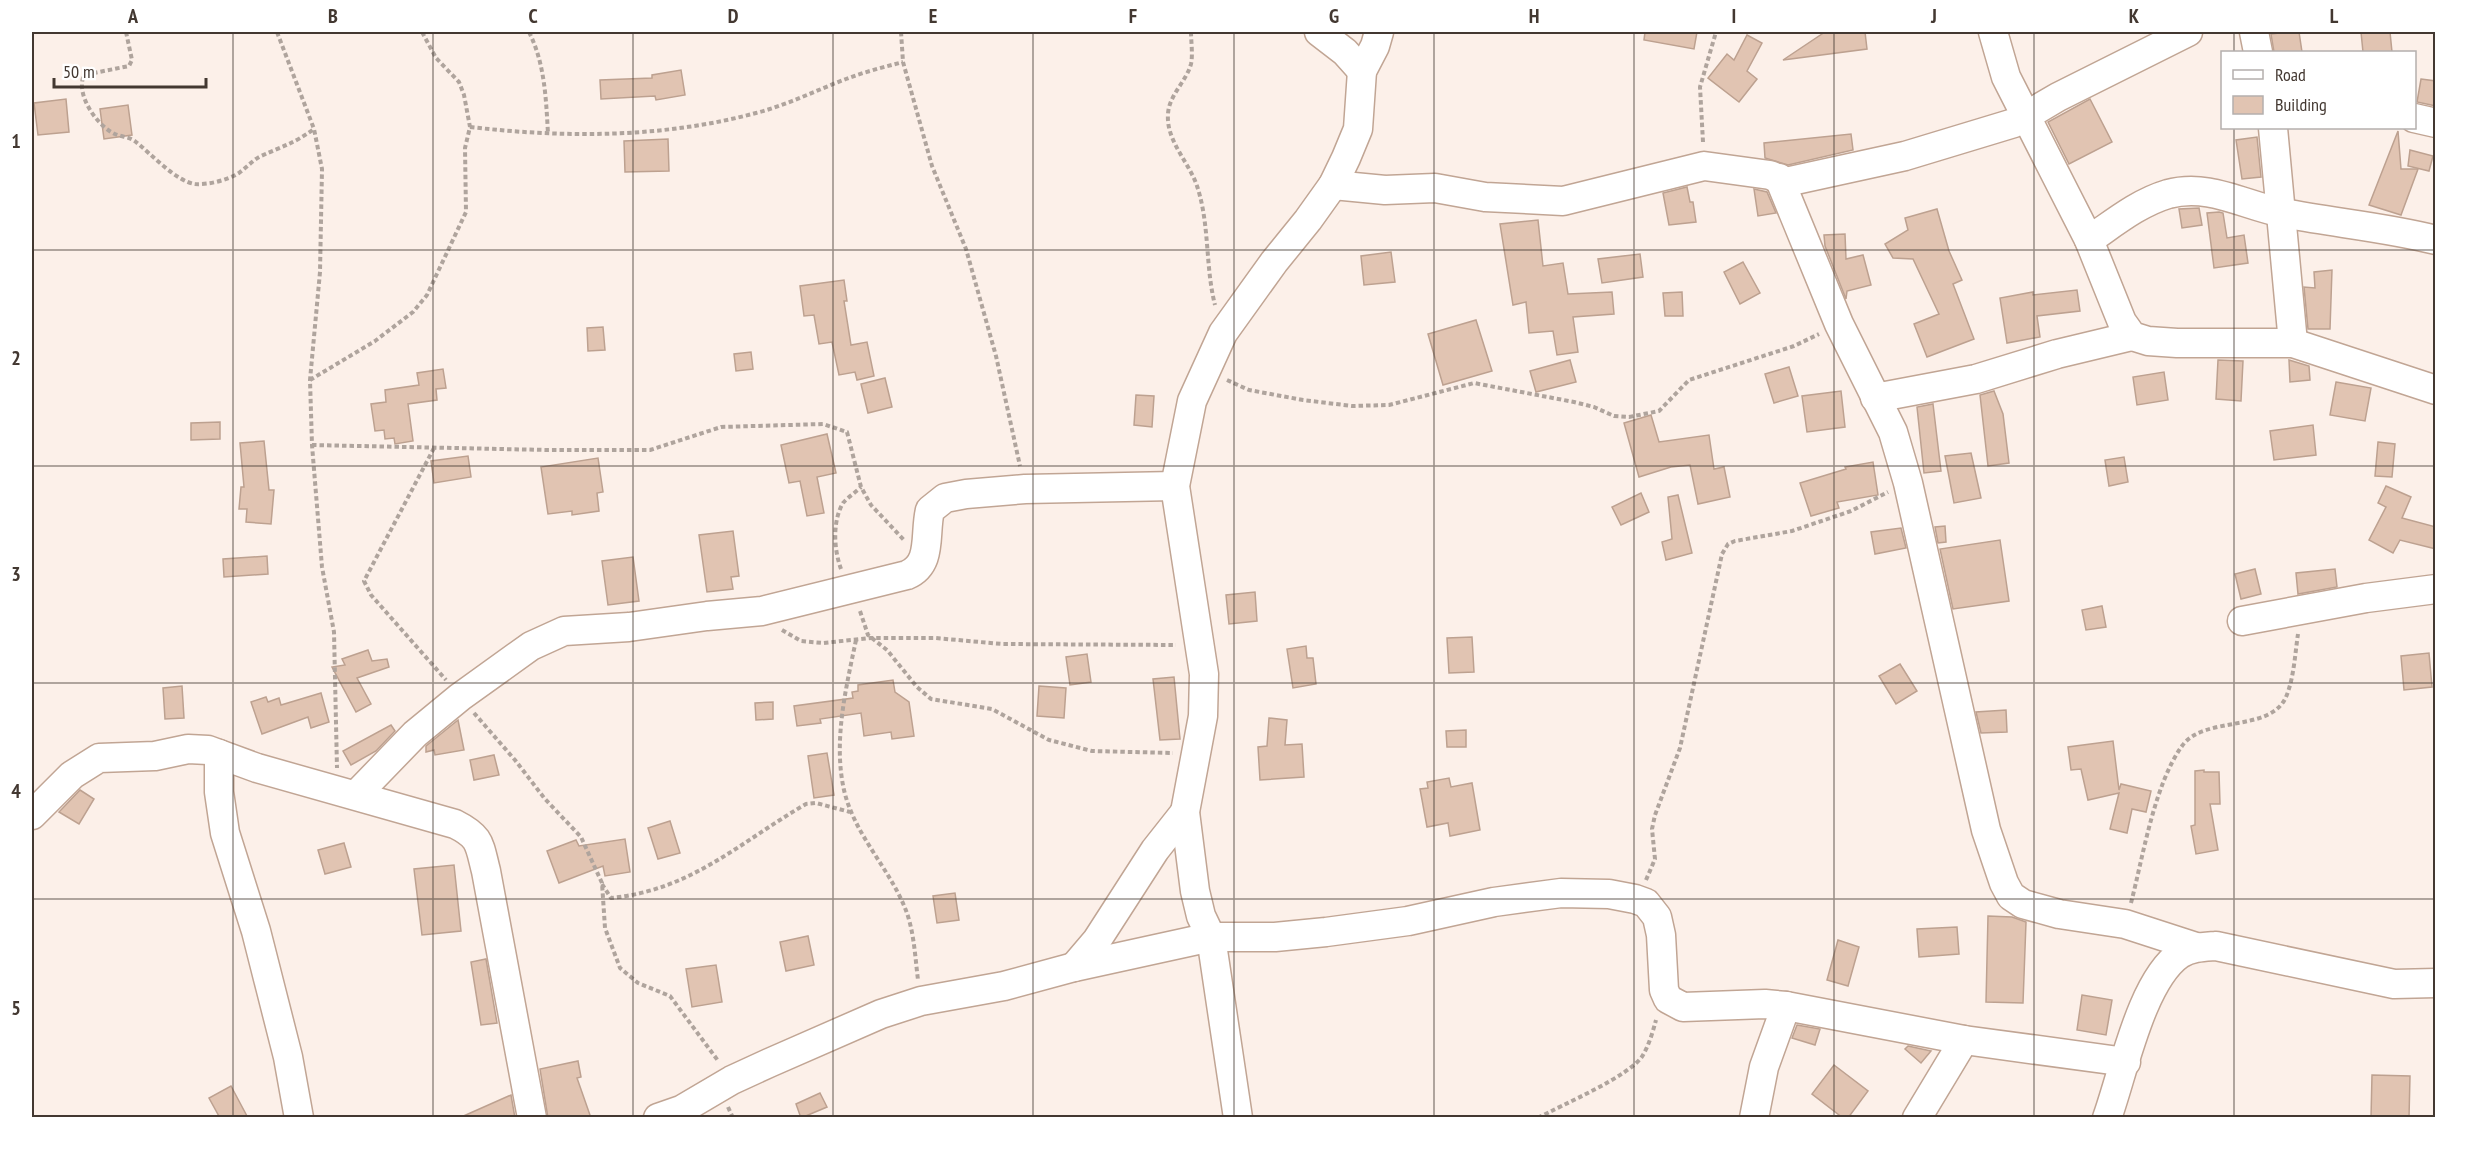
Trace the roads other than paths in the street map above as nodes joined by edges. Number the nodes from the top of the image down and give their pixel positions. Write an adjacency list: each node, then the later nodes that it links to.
1 (1319, 32): 7 (street)
2 (1379, 32): 7 (street)
3 (1993, 32): 8 (street)
4 (2188, 32): 8 (street)
5 (2254, 32): 6 (street)
6 (2258, 51)
7 (1362, 72): 13 (street)
8 (2026, 115): 12 (street); 15 (street)
9 (2416, 118): 10 (street)
10 (2436, 123)
11 (2273, 129): 14 (street)
12 (1779, 178): 13 (street); 20 (street)
13 (1333, 185): 21 (street)
14 (2280, 212): 15 (street); 16 (street); 18 (street)
15 (2089, 240): 17 (street)
16 (2436, 240)
17 (2132, 336): 18 (street); 20 (street)
18 (2293, 343): 19 (street)
19 (2436, 390)
20 (1875, 398): 29 (street)
21 (1175, 486): 25 (street); 26 (street)
22 (2436, 588): 23 (street)
23 (2242, 621)
24 (219, 754): 25 (street); 27 (street); 35 (street)
25 (346, 792): 36 (street)
26 (1185, 812): 28 (street); 30 (street)
27 (32, 815)
28 (1211, 937): 30 (street); 32 (street); 38 (street)
29 (2196, 947): 31 (street); 34 (street)
30 (1074, 967): 37 (street)
31 (2436, 983)
32 (1786, 1006): 33 (street); 39 (street)
33 (1964, 1040): 34 (street); 40 (street)
34 (2126, 1062): 41 (street)
35 (299, 1118)
36 (532, 1118)
37 (658, 1118)
38 (1238, 1118)
39 (1754, 1118)
40 (1917, 1118)
41 (2107, 1118)

